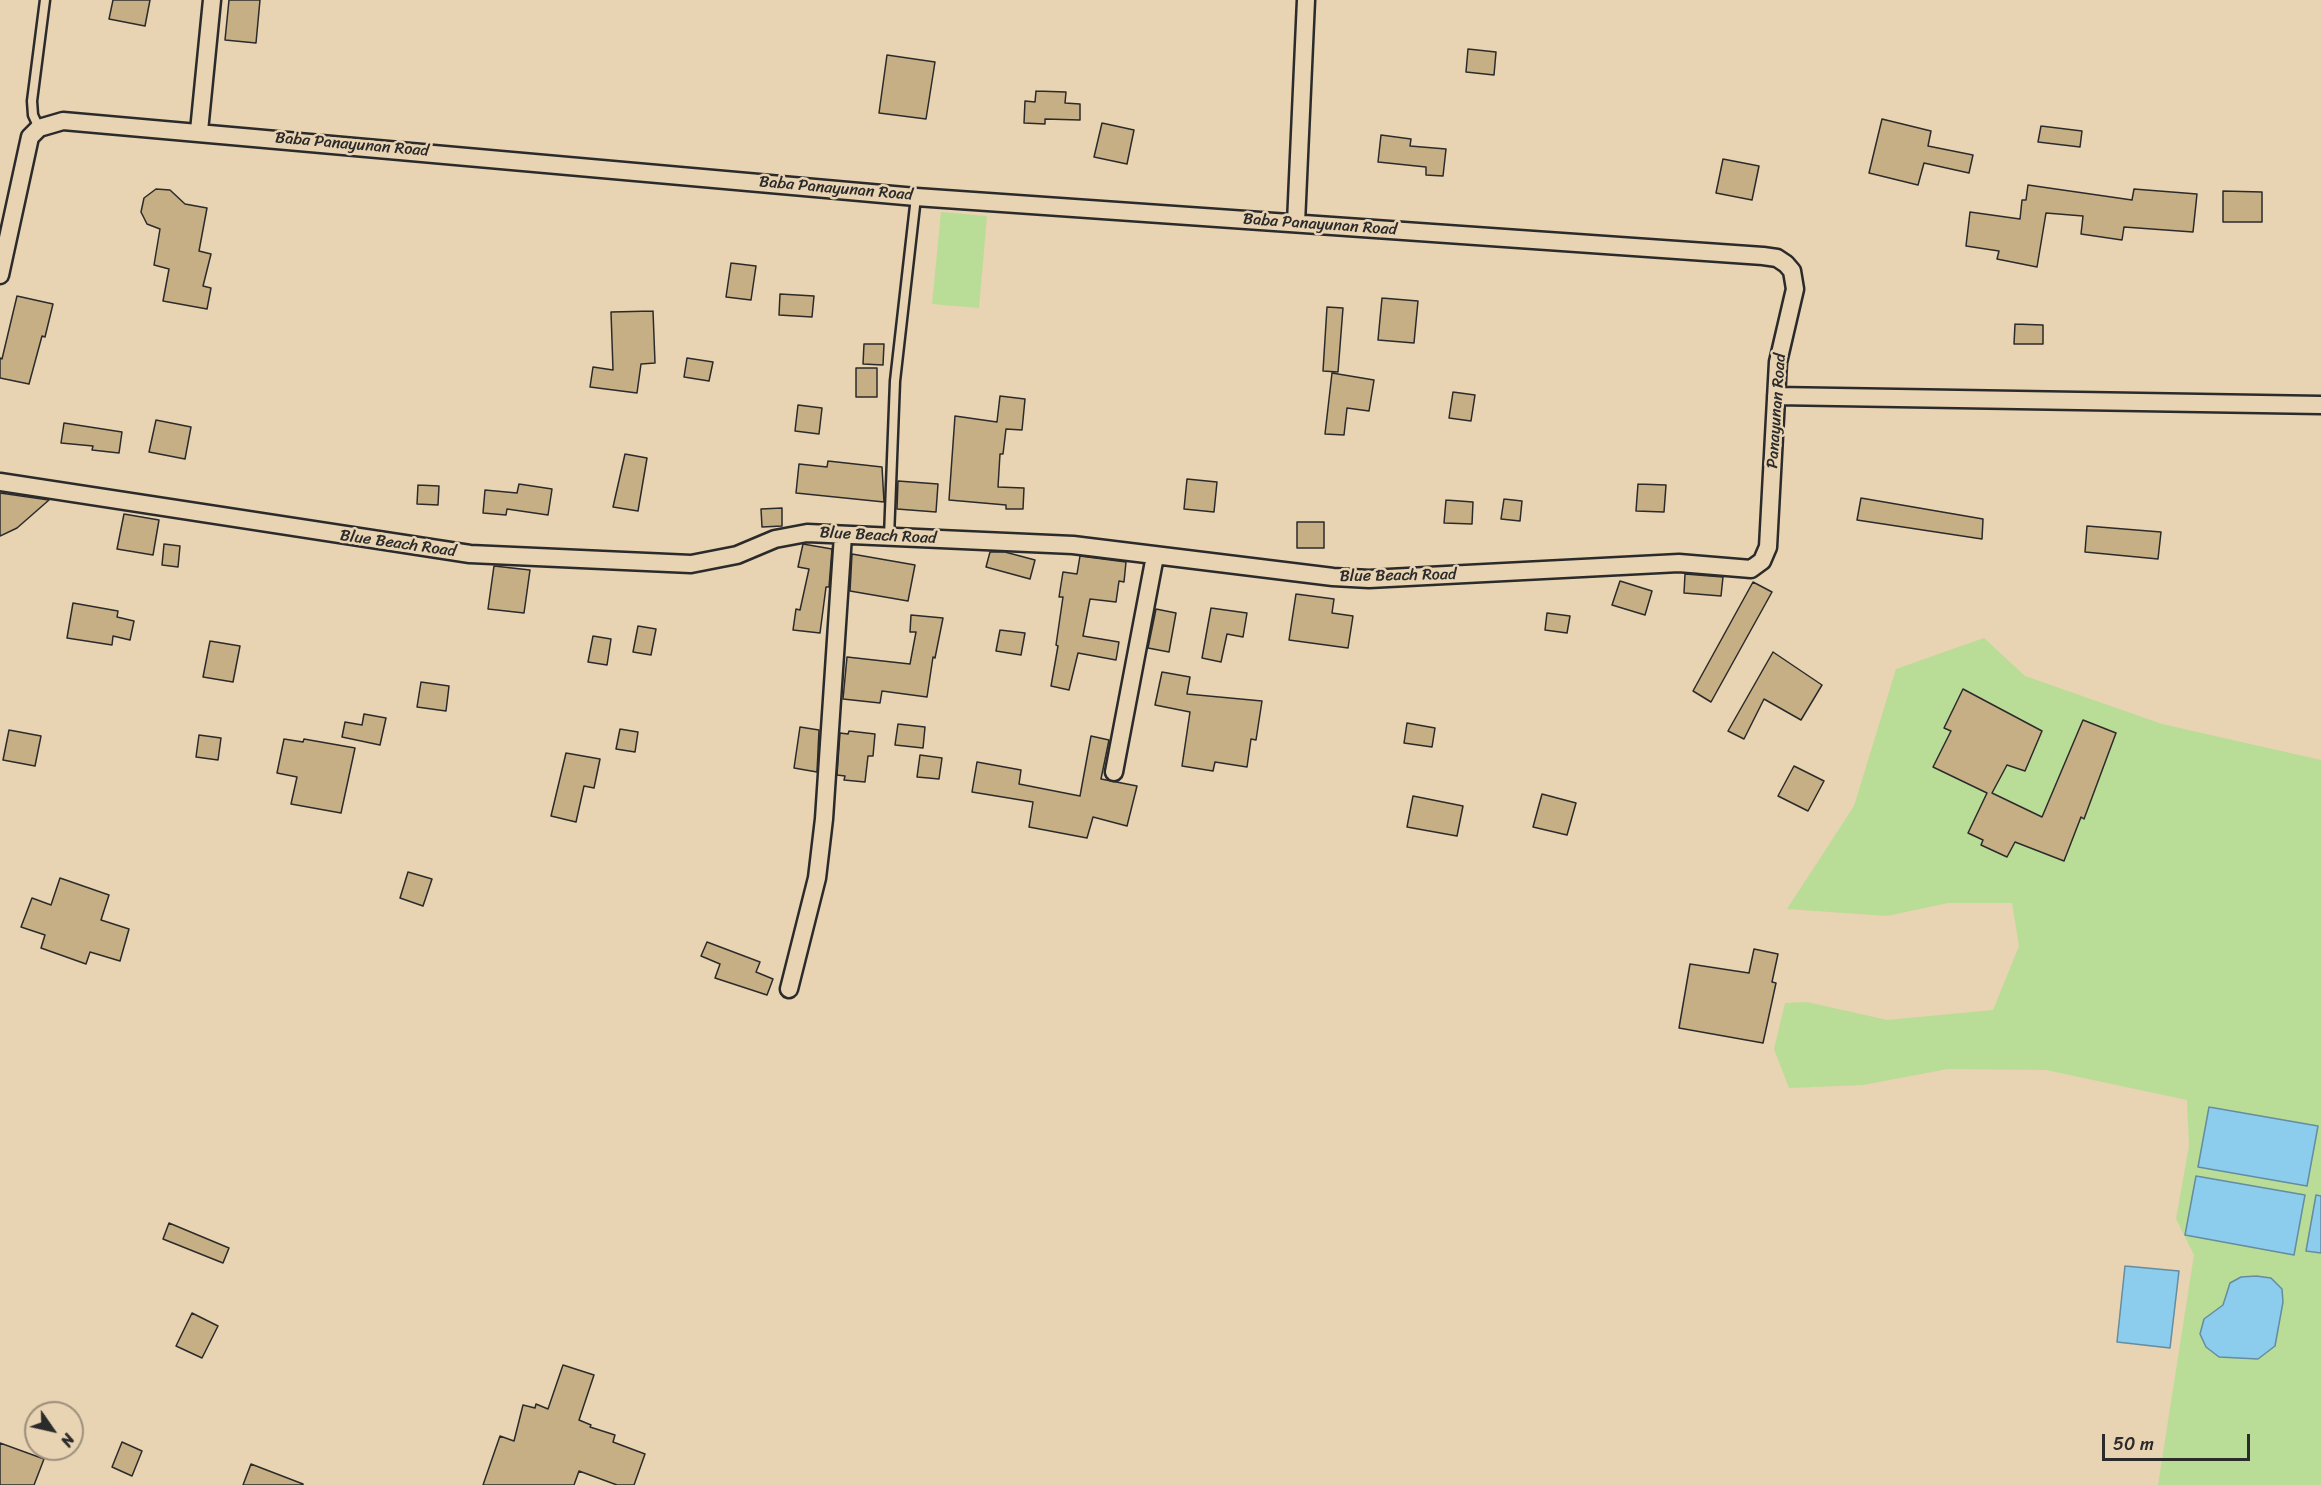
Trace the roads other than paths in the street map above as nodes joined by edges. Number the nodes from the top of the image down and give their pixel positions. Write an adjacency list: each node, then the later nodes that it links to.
1 (45, 0): 4 (lane)
2 (212, 0): 5 (street)
3 (1306, 0): 7 (street)
4 (39, 128): 5 (street, Baba Panayunan Road); 9 (street)
5 (199, 131): 6 (street, Baba Panayunan Road)
6 (916, 197): 7 (street, Baba Panayunan Road); 14 (lane)
7 (1296, 223): 8 (street, Baba Panayunan Road)
8 (1786, 264): 10 (street, Panayunan Road)
9 (0, 274)
10 (1776, 396): 11 (street); 16 (street, Panayunan Road)
11 (2321, 405)
12 (0, 482): 13 (street, Blue Beach Road)
13 (843, 535): 14 (street, Blue Beach Road); 18 (street)
14 (889, 537): 15 (street, Blue Beach Road)
15 (1155, 556): 16 (street, Blue Beach Road); 17 (street)
16 (1762, 561)
17 (1114, 772)
18 (789, 989)

